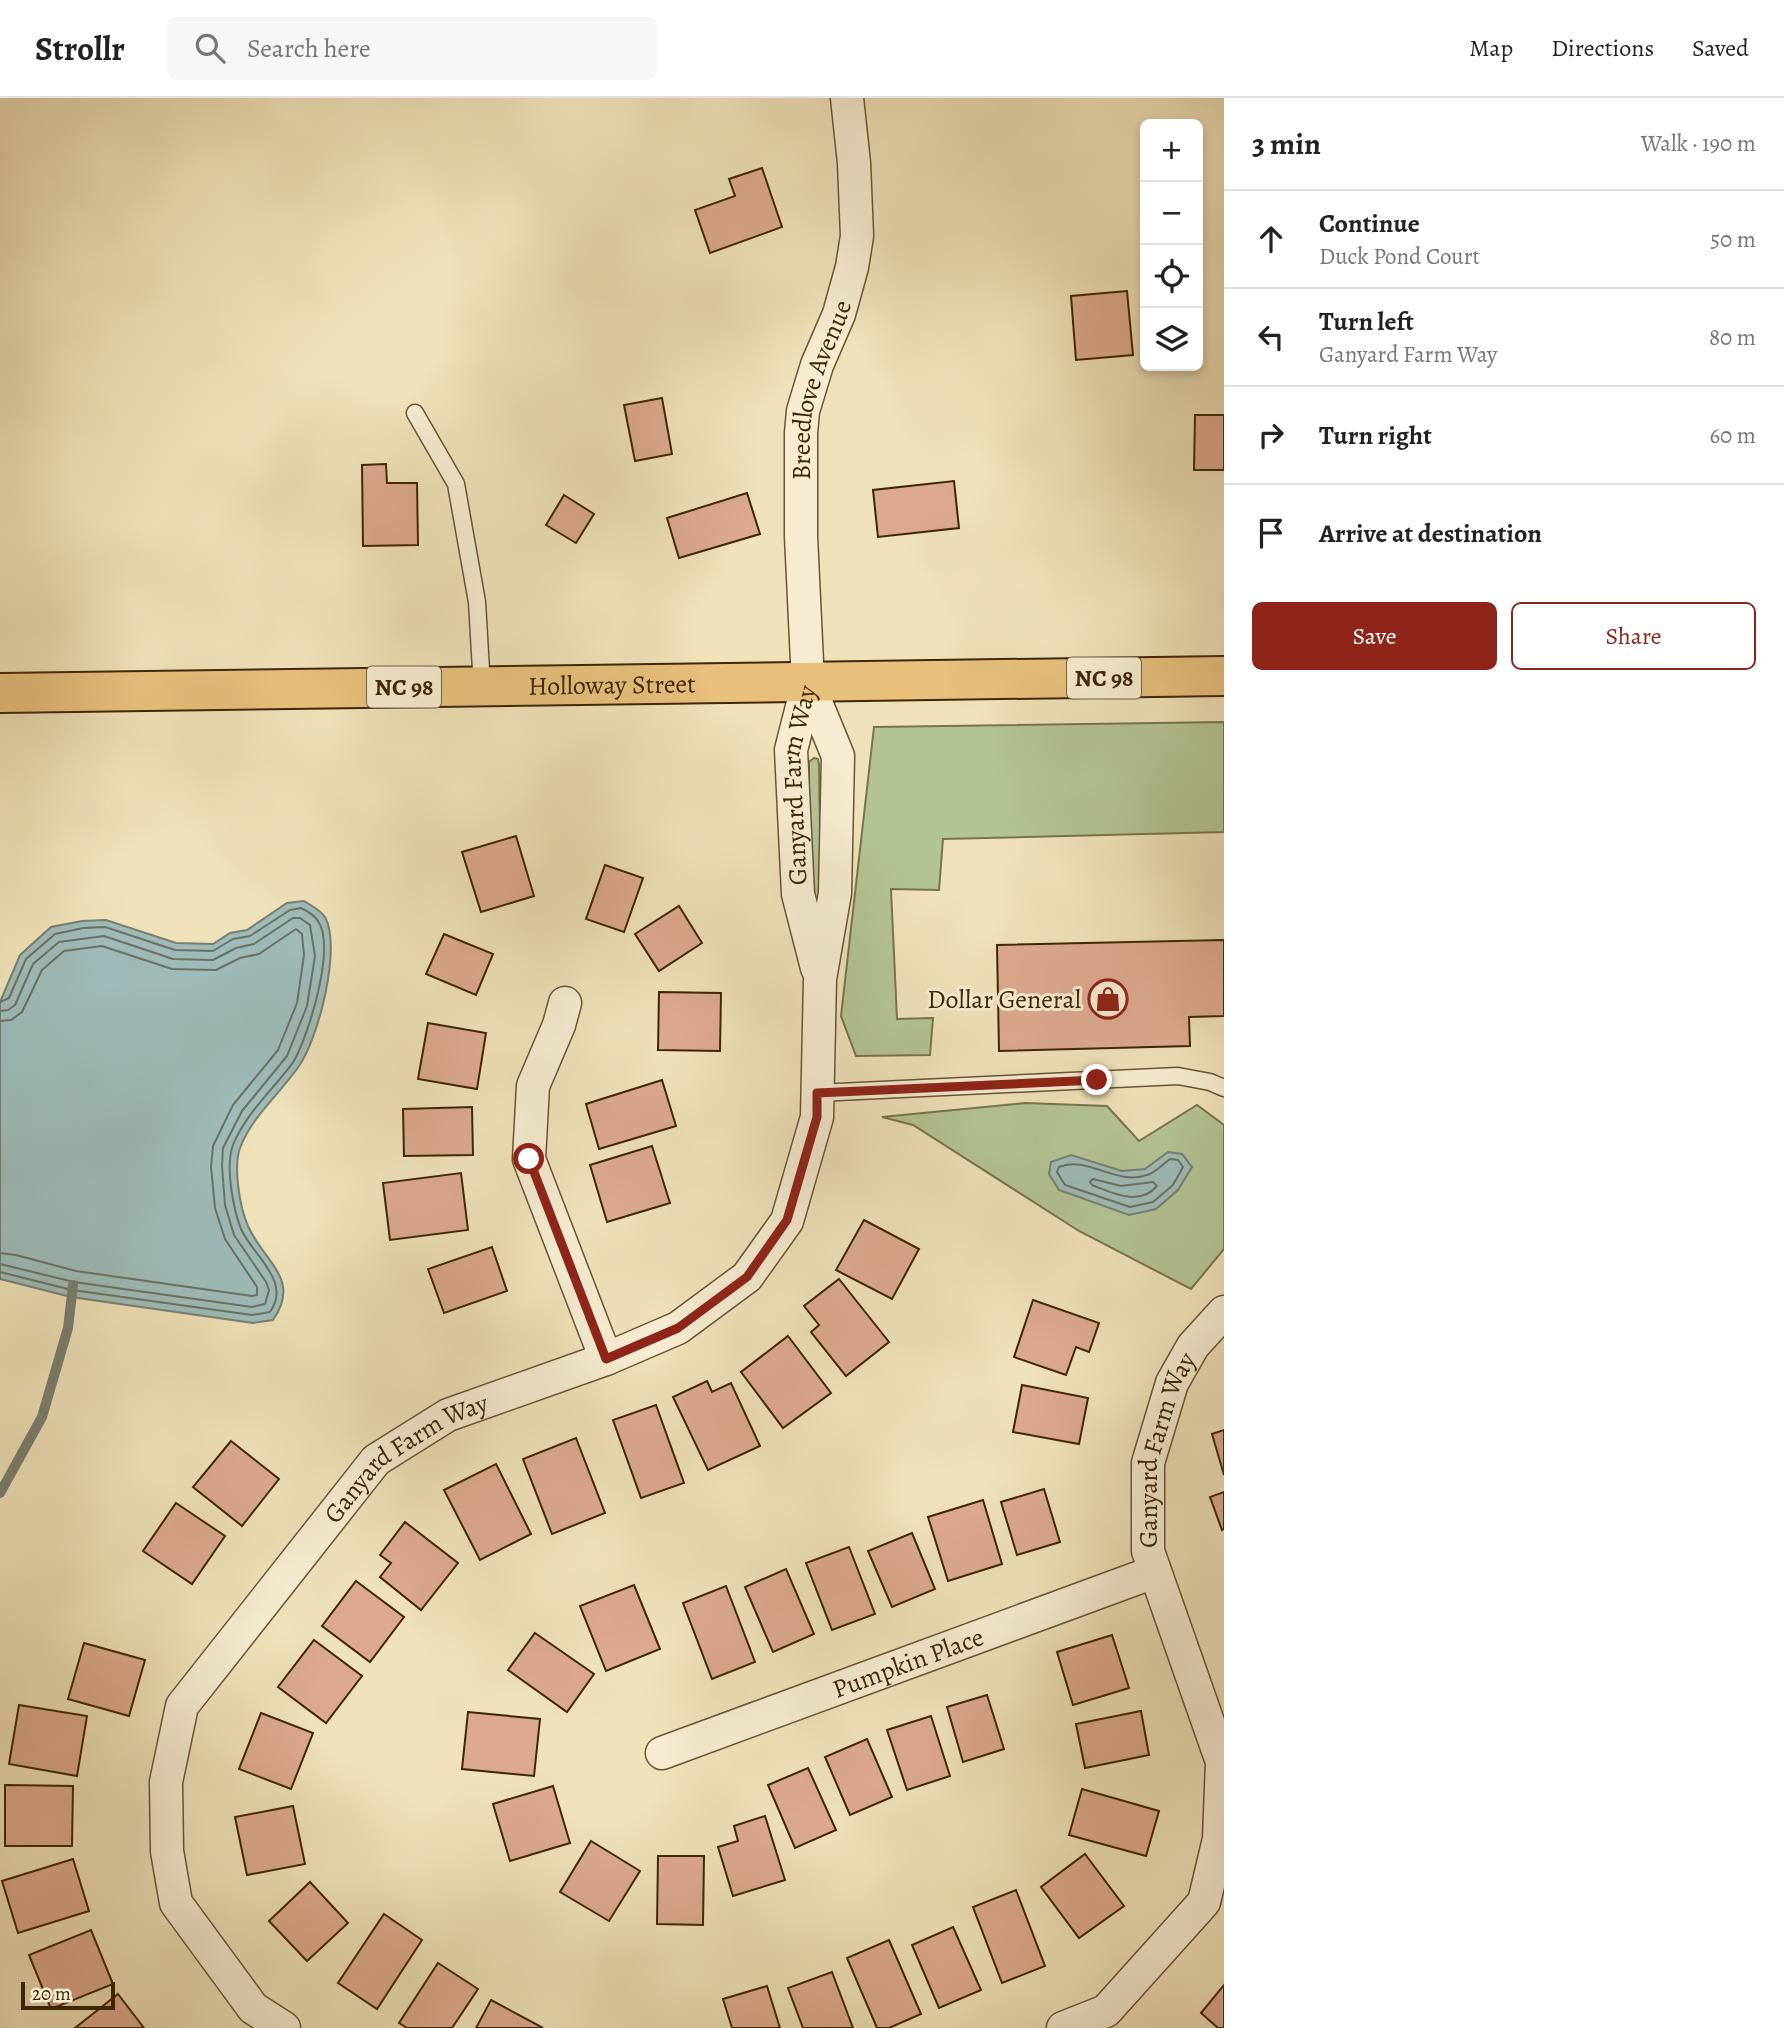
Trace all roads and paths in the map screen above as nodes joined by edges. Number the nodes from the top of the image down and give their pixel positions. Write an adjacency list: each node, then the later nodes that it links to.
1 (847, 98): 4 (street, Breedlove Avenue)
2 (415, 413): 5 (lane)
3 (1224, 676): 4 (highway, Holloway Street / NC 98)
4 (808, 682): 5 (highway, Holloway Street / NC 98); 7 (street, Ganyard Farm Way); 7 (street, Ganyard Farm Way)
5 (482, 687): 6 (highway, Holloway Street / NC 98)
6 (0, 693)
7 (820, 979): 10 (street, Ganyard Farm Way)
8 (565, 1003): 12 (street)
9 (1224, 1088): 10 (lane)
10 (817, 1093): 12 (street, Ganyard Farm Way)
11 (1224, 1312): 13 (street, Ganyard Farm Way)
12 (606, 1359): 16 (street, Ganyard Farm Way)
13 (1154, 1572): 14 (street, Pumpkin Place); 15 (street, Ganyard Farm Way)
14 (662, 1753)
15 (1221, 1840): 17 (street, Ganyard Farm Way)
16 (284, 2028)
17 (1063, 2028)

